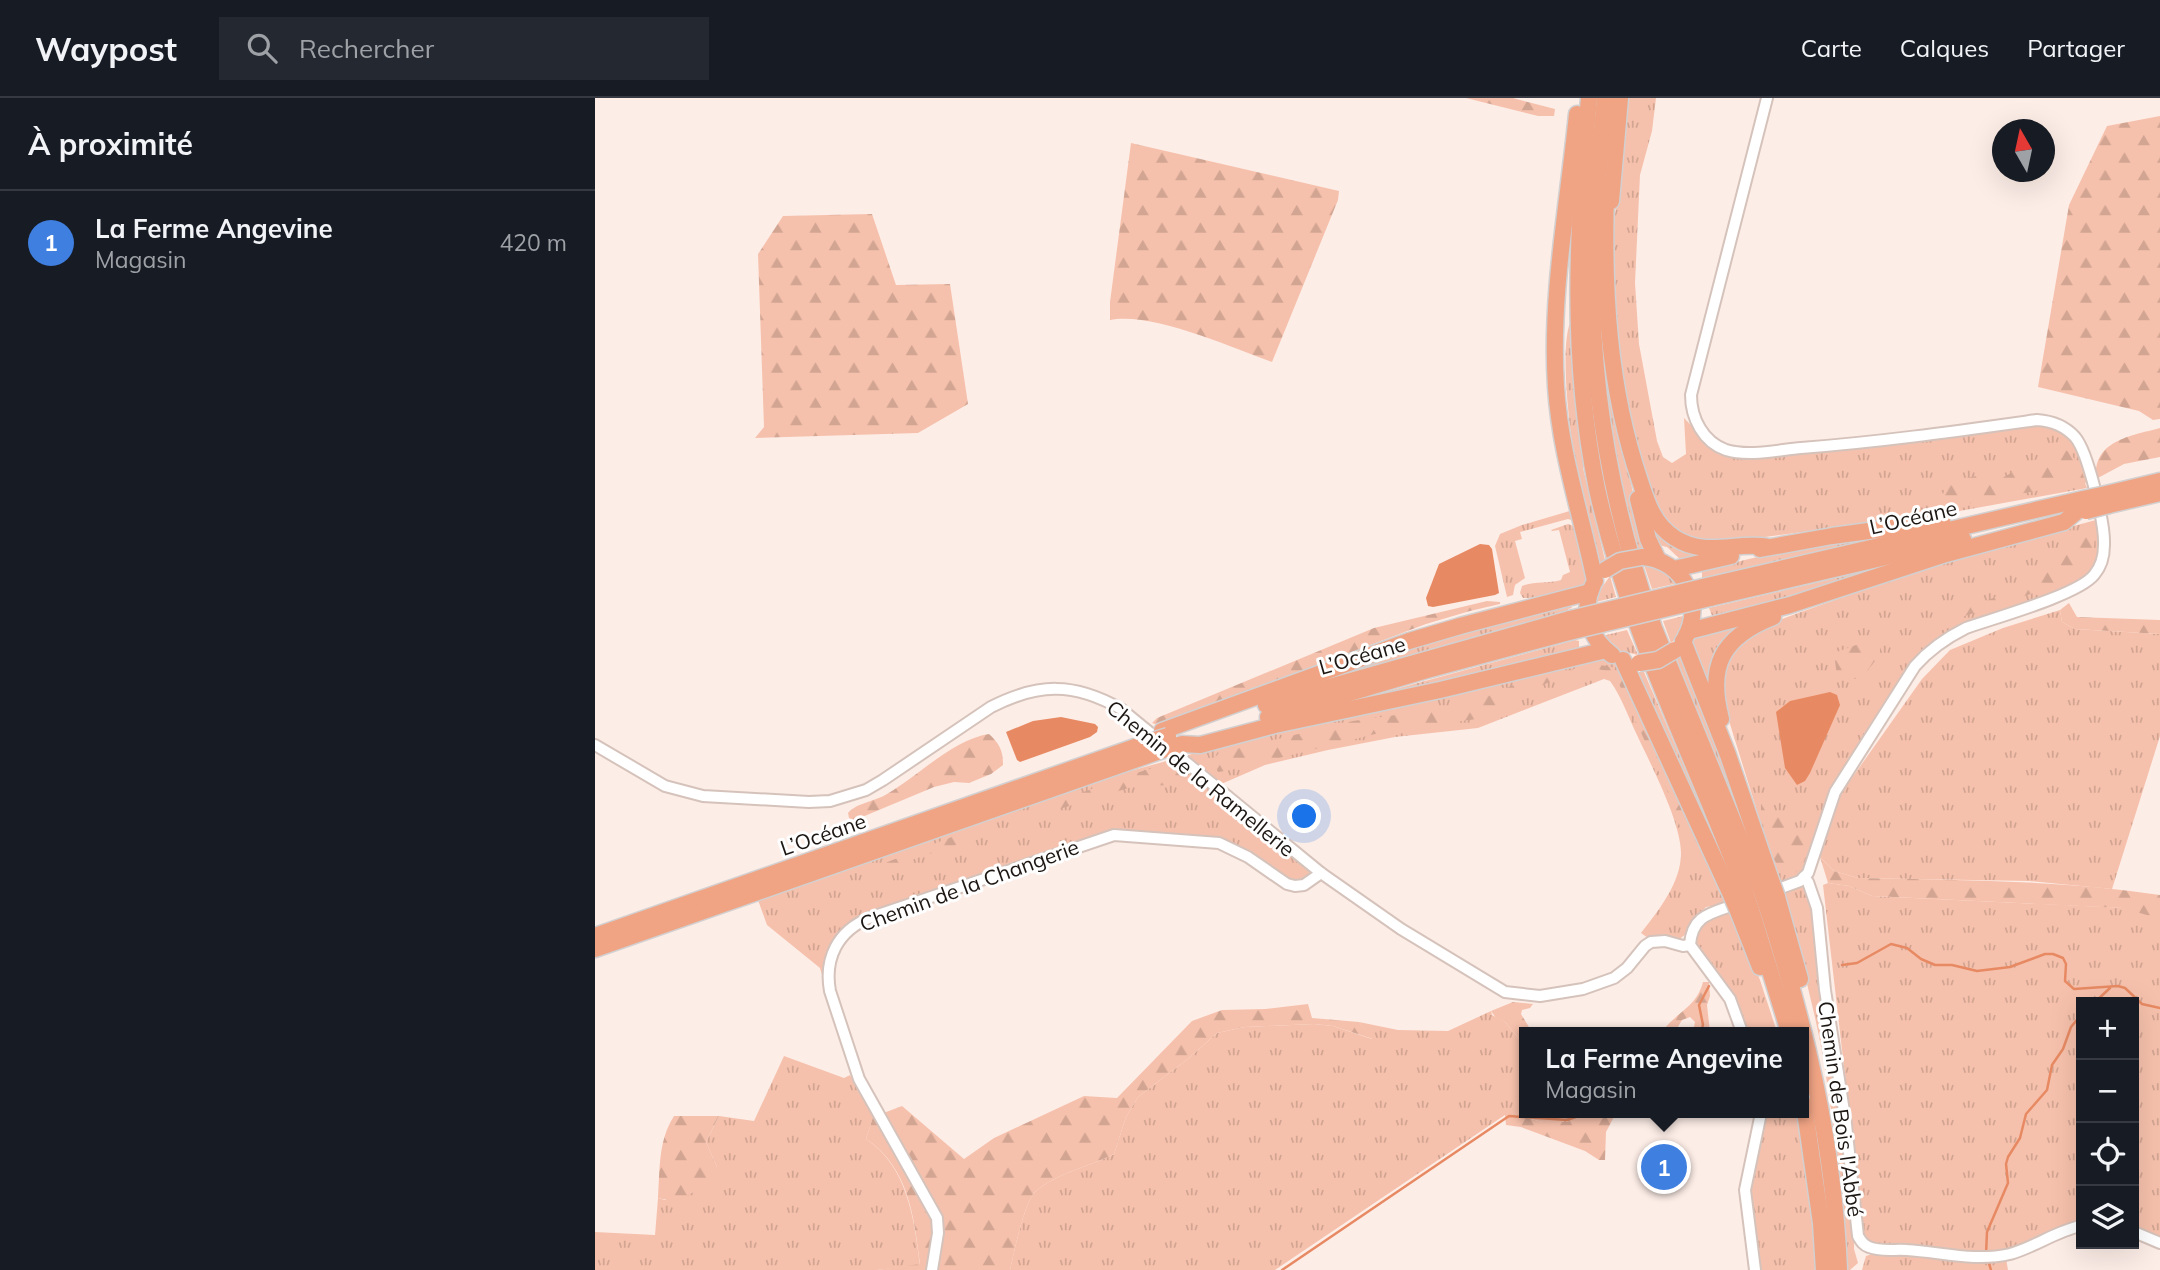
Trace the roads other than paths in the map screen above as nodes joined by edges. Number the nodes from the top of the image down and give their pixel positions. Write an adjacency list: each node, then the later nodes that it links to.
1 (1578, 98): 8 (highway)
2 (1589, 98): 7 (highway)
3 (1607, 98): 6 (highway); 21 (highway)
4 (1620, 98): 6 (highway)
5 (1767, 98): 29 (street)
6 (1607, 224): 9 (highway)
7 (1578, 229): 8 (highway); 21 (highway)
8 (1568, 460): 18 (highway)
9 (1633, 462): 15 (highway); 16 (highway)
10 (2160, 481): 12 (highway, L’Océane)
11 (2160, 493): 12 (highway, L’Océane)
12 (2108, 500): 14 (highway, L’Océane, bridge)
13 (2047, 507): 14 (highway, L’Océane); 15 (highway); 19 (highway, L’Océane)
14 (2082, 508): 19 (highway, L’Océane); 20 (highway)
15 (1769, 547): 17 (highway)
16 (1650, 558): 17 (highway); 18 (highway, bridge)
17 (1674, 569): 22 (highway)
18 (1597, 581): 23 (highway); 25 (highway)
19 (1709, 592): 25 (highway, L’Océane, bridge)
20 (1823, 594): 22 (highway); 27 (highway)
21 (1647, 631): 30 (highway)
22 (1682, 641): 24 (highway, bridge); 27 (highway)
23 (1606, 650): 24 (highway); 25 (highway)
24 (1631, 661): 30 (highway)
25 (1167, 741): 31 (highway, L’Océane); 33 (highway, L’Océane)
26 (595, 745): 28 (street, Chemin de la Ramellerie)
27 (1728, 755): 30 (highway)
28 (1321, 873): 32 (street, Chemin de la Ramellerie); 44 (street, Chemin de la Changerie)
29 (1804, 877): 32 (street); 41 (street, Chemin de Bois l'Abbé)
30 (1755, 897): 35 (highway); 36 (highway); 37 (highway)
31 (595, 936)
32 (1690, 945): 34 (street)
33 (595, 949)
34 (1740, 1027)
35 (1780, 1027)
36 (1788, 1027)
37 (1801, 1027)
38 (1809, 1050): 47 (highway)
39 (1760, 1118): 45 (street)
40 (1806, 1118): 46 (highway)
41 (2076, 1227)
42 (2139, 1234): 43 (street)
43 (2160, 1243)
44 (932, 1270)
45 (1755, 1270)
46 (1824, 1270)
47 (1839, 1270)

